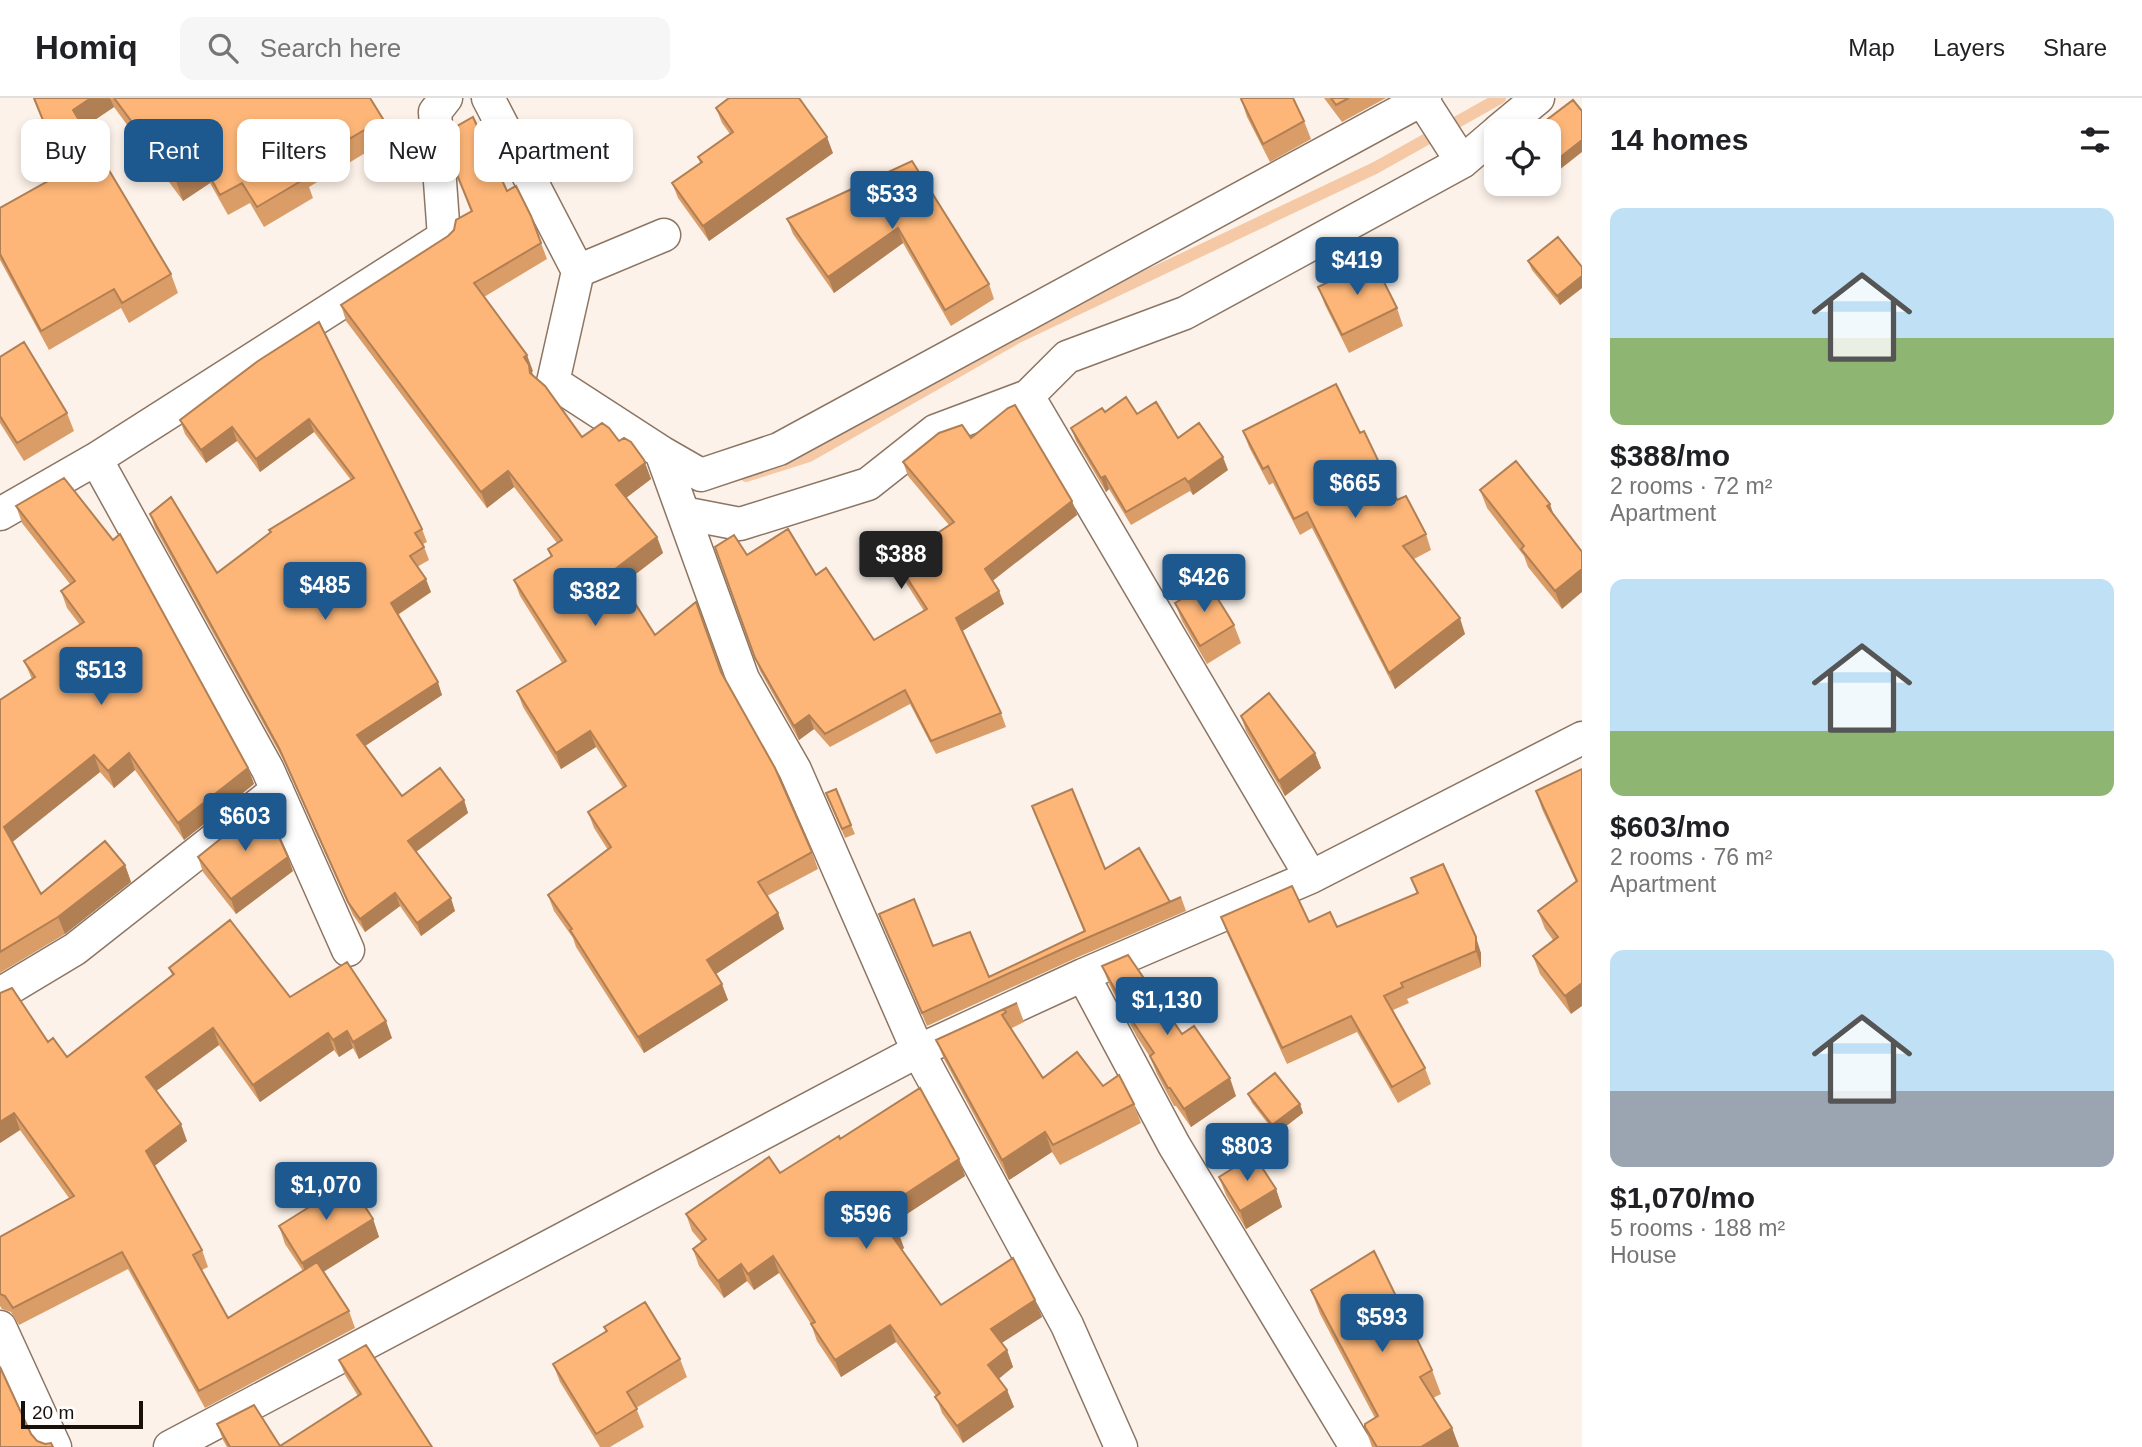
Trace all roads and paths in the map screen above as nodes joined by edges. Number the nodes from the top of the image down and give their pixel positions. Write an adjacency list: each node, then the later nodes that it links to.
1 (446, 98): 12 (street)
2 (488, 98): 9 (street)
3 (1538, 98): 5 (street)
4 (1424, 102): 7 (street); 11 (street)
5 (1513, 119)
6 (1484, 143): 7 (street)
7 (1462, 162): 10 (street)
8 (664, 235): 9 (street)
9 (578, 271): 11 (street)
10 (1028, 396): 13 (street); 17 (street)
11 (661, 452): 13 (street)
12 (96, 459): 14 (street); 16 (street)
13 (683, 513): 21 (street)
14 (0, 514)
15 (1582, 738): 17 (street)
16 (277, 790): 18 (street); 20 (street)
17 (1311, 877): 19 (street)
18 (348, 950)
19 (1083, 975): 21 (street); 26 (street)
20 (0, 994)
21 (918, 1051): 24 (street); 25 (street)
22 (0, 1327): 23 (street)
23 (55, 1447)
24 (170, 1447)
25 (1121, 1447)
26 (1356, 1447)

